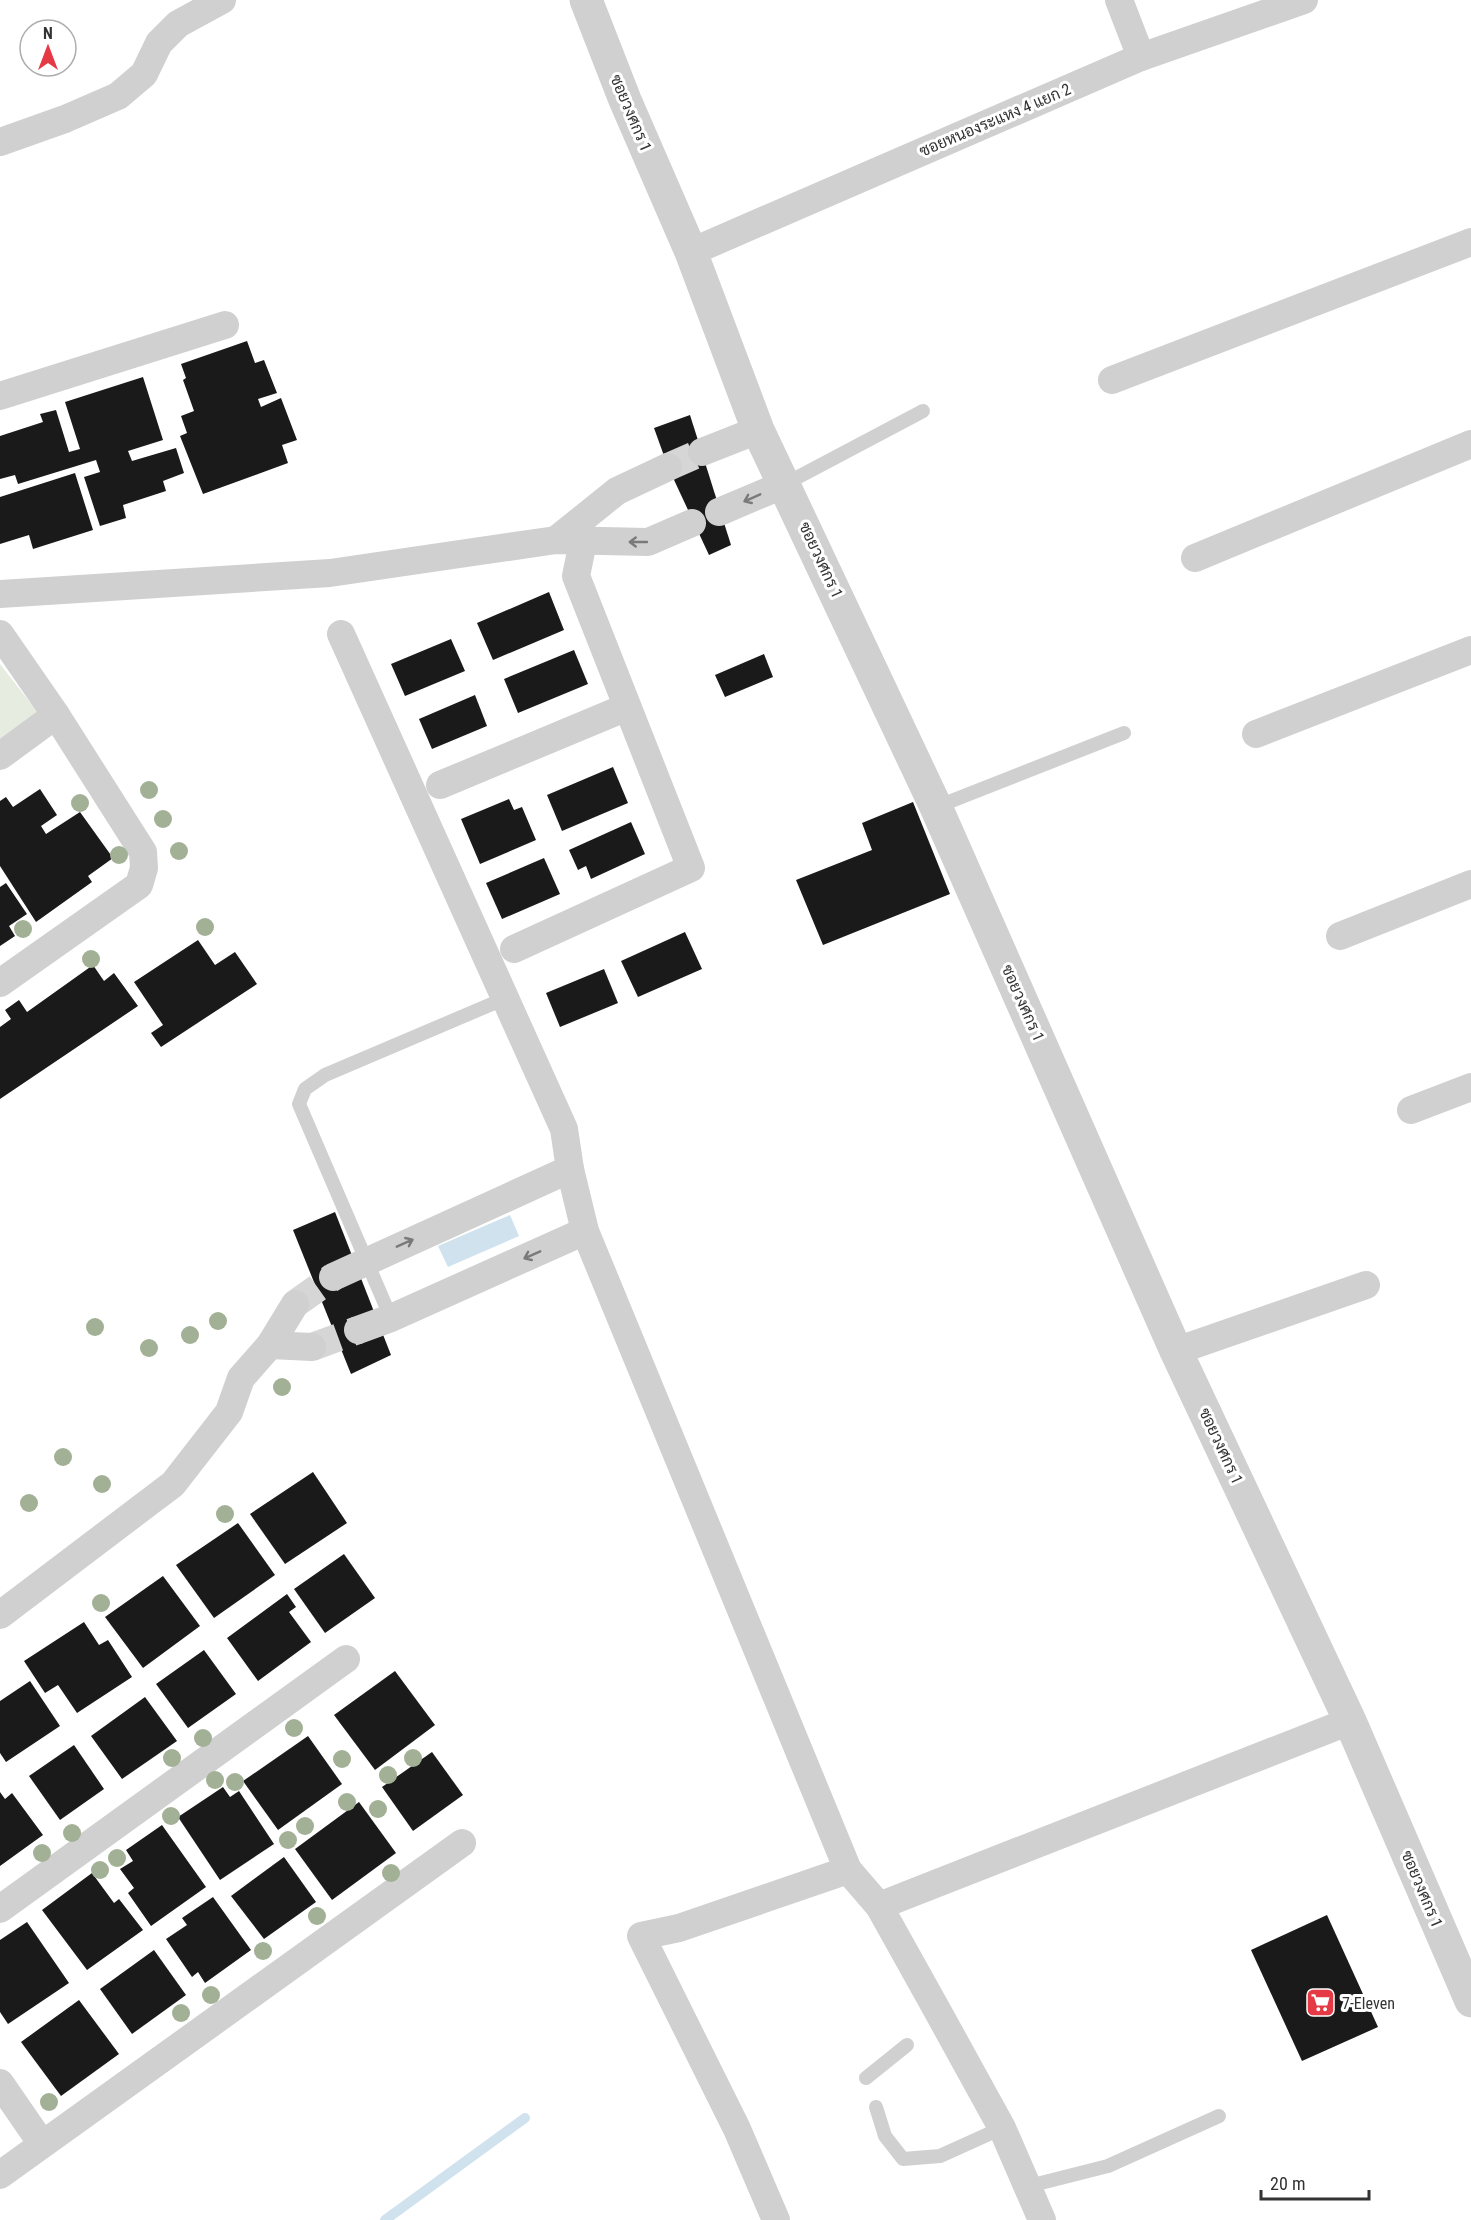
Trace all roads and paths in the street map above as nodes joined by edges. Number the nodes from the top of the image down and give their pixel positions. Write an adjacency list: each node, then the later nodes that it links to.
1 (222, 0): 6 (street)
2 (586, 0): 8 (street, ซอยวงศกร 1)
3 (1119, 0): 5 (street)
4 (1304, 0): 5 (street, ซอยหนองระแหง 4 แยก 2)
5 (1141, 57): 8 (street, ซอยหนองระแหง 4 แยก 2)
6 (0, 142)
7 (1471, 242): 10 (street)
8 (691, 252): 13 (street, ซอยวงศกร 1)
9 (225, 325): 11 (street)
10 (1112, 380)
11 (0, 396)
12 (923, 411): 17 (lane)
13 (758, 429): 15 (street); 17 (street, ซอยวงศกร 1)
14 (1471, 444): 21 (street)
15 (702, 452)
16 (668, 467): 20 (street)
17 (785, 484): 18 (street, one-way to 18); 32 (street, ซอยวงศกร 1)
18 (719, 513)
19 (692, 523): 20 (street, one-way to 20)
20 (569, 541): 22 (street); 26 (street)
21 (1195, 558)
22 (0, 594)
23 (0, 634): 27 (street)
24 (341, 634): 37 (street)
25 (1471, 650): 29 (street)
26 (627, 707): 31 (street); 35 (street)
27 (56, 715): 30 (street); 36 (street)
28 (1124, 733): 32 (lane)
29 (1256, 734)
30 (0, 756)
31 (440, 785)
32 (936, 807): 50 (street, ซอยวงศกร 1)
33 (1471, 884): 34 (street)
34 (1340, 936)
35 (514, 949)
36 (0, 983)
37 (506, 998): 40 (street); 42 (lane)
38 (1471, 1087): 39 (street)
39 (1411, 1110)
40 (570, 1168): 41 (street); 42 (street, one-way to 40)
41 (585, 1231): 46 (street, one-way to 46); 55 (street)
42 (366, 1260): 43 (street); 46 (lane)
43 (333, 1277)
44 (1366, 1285): 50 (street)
45 (295, 1304): 48 (street)
46 (391, 1318): 47 (street)
47 (358, 1330)
48 (270, 1345): 49 (street); 51 (street)
49 (312, 1347)
50 (1176, 1351): 53 (street, ซอยวงศกร 1)
51 (0, 1615)
52 (346, 1659): 57 (street)
53 (1350, 1720): 56 (street); 58 (street, ซอยวงศกร 1)
54 (462, 1843): 65 (street)
55 (848, 1870): 56 (street); 68 (street)
56 (879, 1906): 64 (street)
57 (0, 1909)
58 (1471, 2001)
59 (907, 2045): 60 (lane)
60 (866, 2078)
61 (0, 2083): 65 (street)
62 (876, 2107): 64 (lane)
63 (1219, 2116): 67 (lane)
64 (1002, 2128): 67 (street)
65 (42, 2144): 66 (street)
66 (0, 2175)
67 (1026, 2187): 69 (street)
68 (777, 2220)
69 (1042, 2220)

